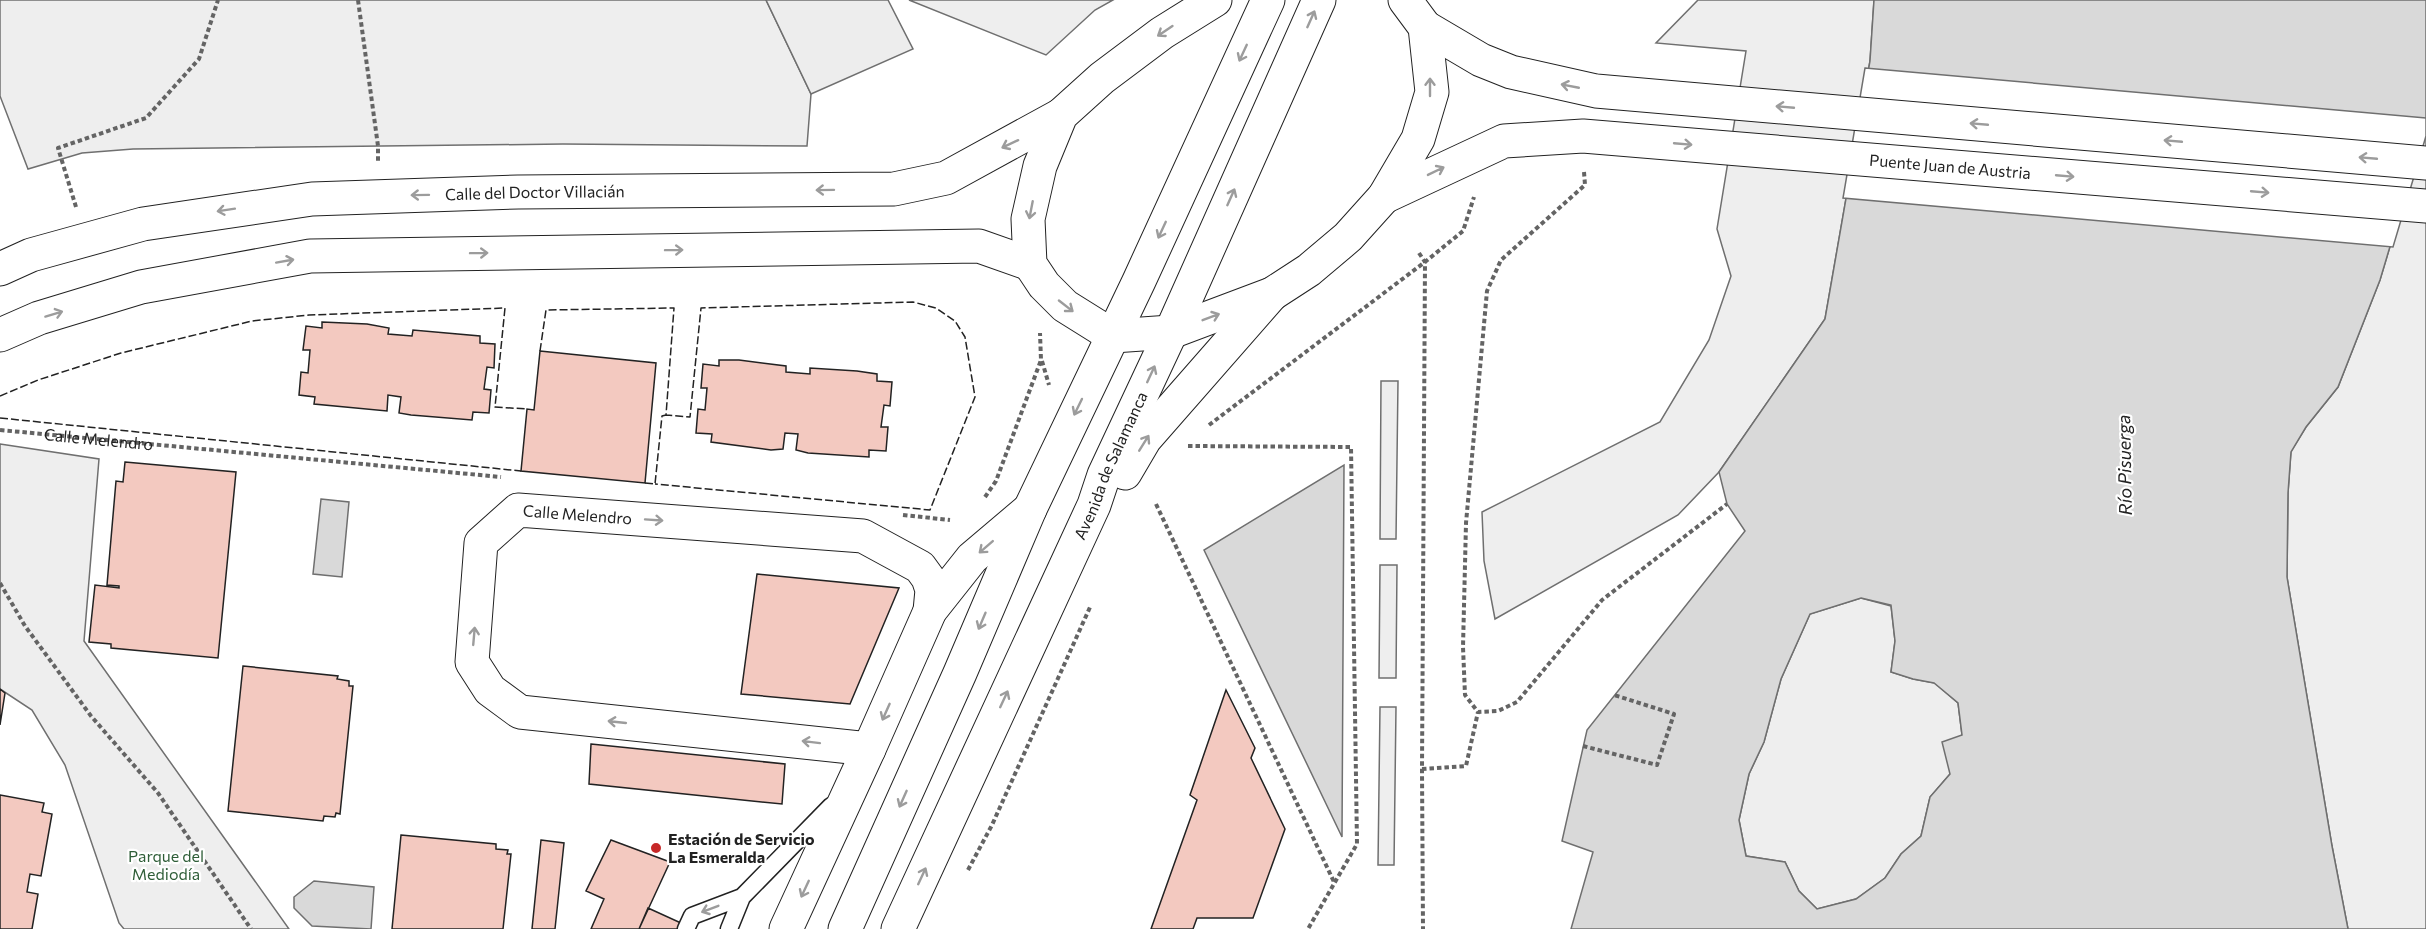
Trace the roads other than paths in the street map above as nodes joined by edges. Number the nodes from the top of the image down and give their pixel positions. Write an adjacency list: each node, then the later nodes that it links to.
1 (1215, 0): 6 (main road, one-way to 6)
2 (1268, 0): 15 (main road, one-way to 15)
3 (1319, 0): 13 (main road, Avenida de Salamanca, one-way to 3)
4 (1405, 0): 5 (main road)
5 (1425, 27): 7 (main road, one-way to 5); 8 (main road, one-way to 5)
6 (1061, 115): 10 (main road, one-way to 10); 11 (main road, Calle del Doctor Villacián, one-way to 11)
7 (2426, 163)
8 (1384, 197): 9 (main road, Puente Juan de Austria, one-way to 9); 12 (main road)
9 (2426, 206)
10 (1030, 264): 14 (main road, one-way to 10); 15 (main road, one-way to 15)
11 (0, 269)
12 (1272, 294): 13 (main road, one-way to 12); 16 (main road, one-way to 12)
13 (1171, 332): 15 (main road); 16 (main road, Avenida de Salamanca, one-way to 13)
14 (0, 335)
15 (1113, 336): 17 (main road, one-way to 17)
16 (1094, 505): 25 (main road, Avenida de Salamanca, one-way to 16)
17 (1030, 509): 18 (main road, one-way to 18); 24 (main road, one-way to 24)
18 (930, 611): 19 (main road, one-way to 19); 19 (main road, Calle Melendro, one-way to 18)
19 (863, 763): 20 (lane); 23 (main road, one-way to 23)
20 (742, 897): 21 (lane, one-way to 21); 22 (lane)
21 (686, 929)
22 (729, 929)
23 (786, 929)
24 (844, 929)
25 (898, 929)

